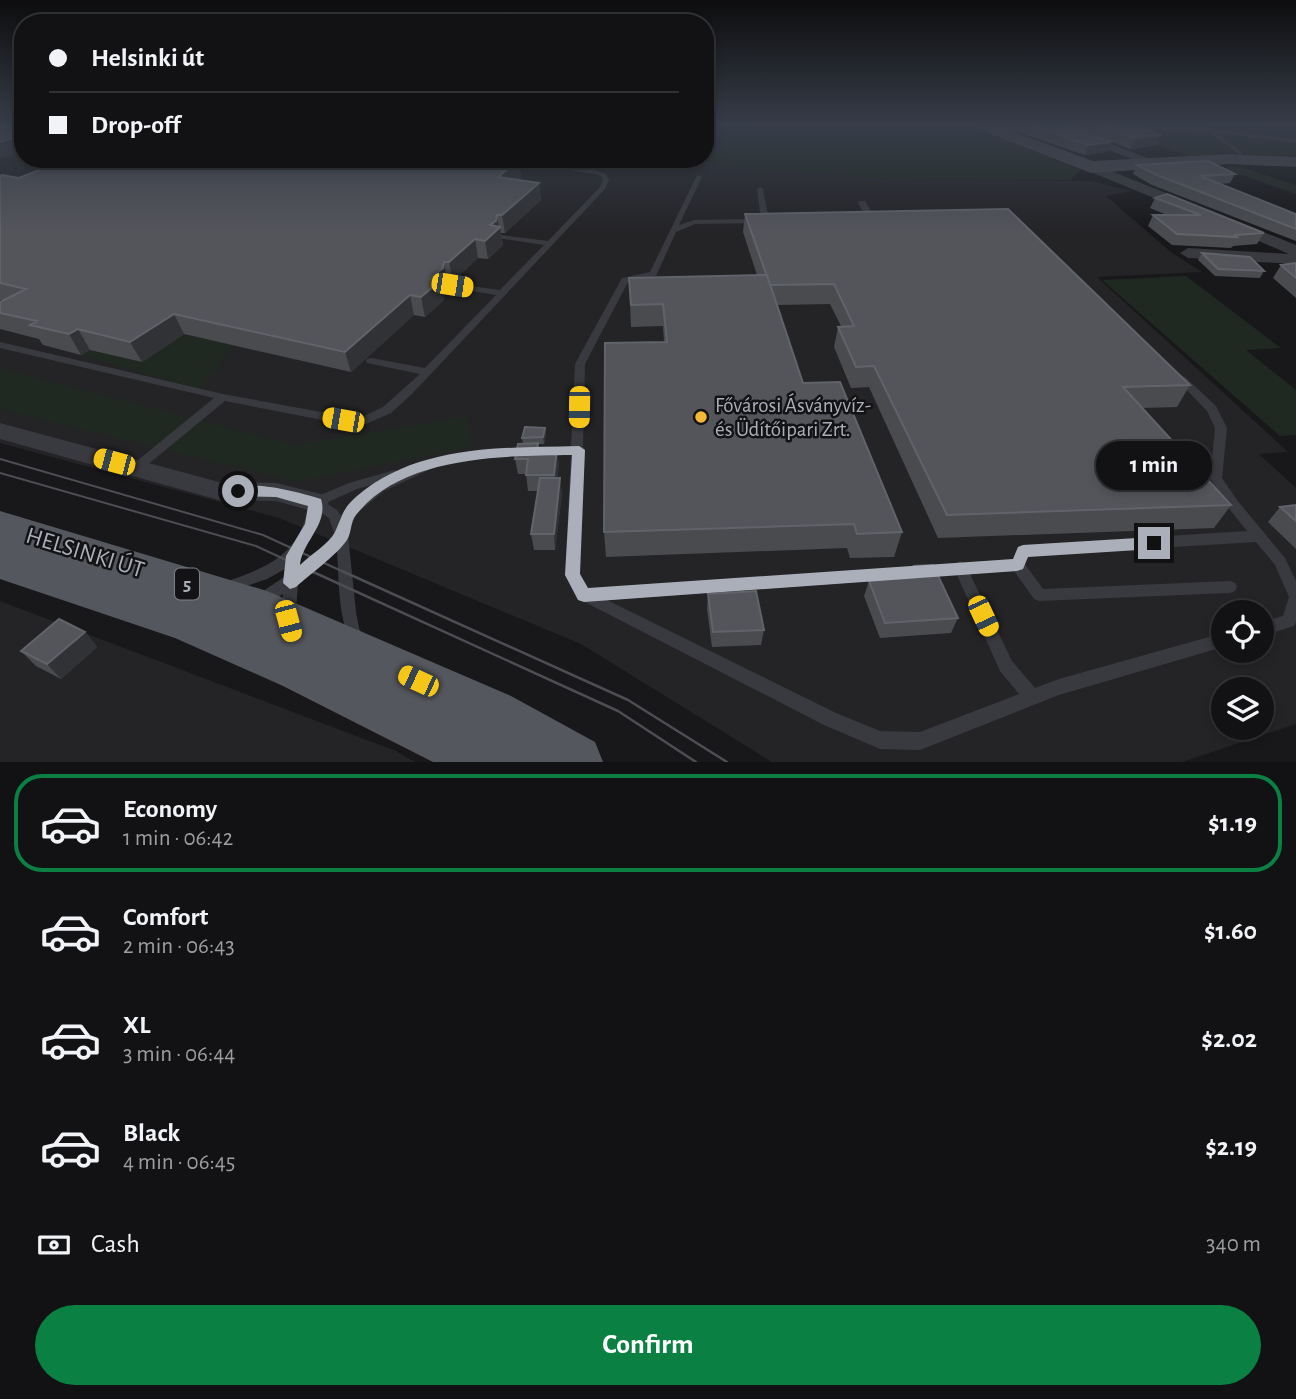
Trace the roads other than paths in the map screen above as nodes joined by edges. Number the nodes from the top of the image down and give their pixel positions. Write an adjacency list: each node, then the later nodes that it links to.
1 (1077, 162): 5 (street)
2 (1150, 162): 4 (street)
3 (1192, 162): 4 (street)
4 (1157, 164): 5 (street)
5 (1091, 167): 12 (street)
6 (44, 168): 9 (lane)
7 (552, 168): 21 (lane)
8 (699, 177): 19 (lane)
9 (27, 178)
10 (760, 189): 16 (lane)
11 (862, 203): 15 (lane)
12 (1199, 211)
13 (883, 217): 15 (lane)
14 (858, 218): 15 (lane)
15 (871, 218)
16 (765, 220): 17 (lane); 19 (lane)
17 (778, 220)
18 (1223, 221): 22 (street)
19 (673, 230): 33 (lane)
20 (504, 237): 21 (lane)
21 (550, 244): 26 (lane)
22 (1296, 251)
23 (1188, 253): 24 (street)
24 (1296, 260)
25 (452, 285): 26 (lane)
26 (502, 293): 30 (lane)
27 (0, 345): 31 (lane)
28 (371, 361): 30 (lane)
29 (1172, 371): 38 (lane)
30 (427, 372): 31 (lane)
31 (223, 397): 35 (lane)
32 (0, 431): 35 (street)
33 (579, 450): 34 (lane); 45 (lane)
34 (435, 462): 36 (lane); 39 (lane)
35 (136, 468): 36 (street)
36 (316, 502): 39 (lane); 40 (lane)
37 (0, 527): 46 (main road, HELSINKI ÚT / 5)
38 (1259, 536): 42 (lane); 47 (lane)
39 (341, 537): 46 (lane); 49 (lane)
40 (293, 556): 46 (lane); 46 (lane)
41 (0, 561): 46 (main road, HELSINKI ÚT / 5)
42 (1017, 565): 43 (lane); 44 (lane)
43 (960, 567): 45 (lane); 51 (lane)
44 (1230, 587)
45 (584, 595): 51 (lane)
46 (236, 607): 49 (main road, HELSINKI ÚT / 5); 50 (main road, HELSINKI ÚT / 5); 50 (lane)
47 (1274, 625)
48 (1211, 643): 51 (lane)
49 (368, 657): 53 (main road, HELSINKI ÚT / 5)
50 (301, 669): 52 (main road, HELSINKI ÚT / 5)
51 (1032, 697)
52 (491, 762)
53 (575, 762)

